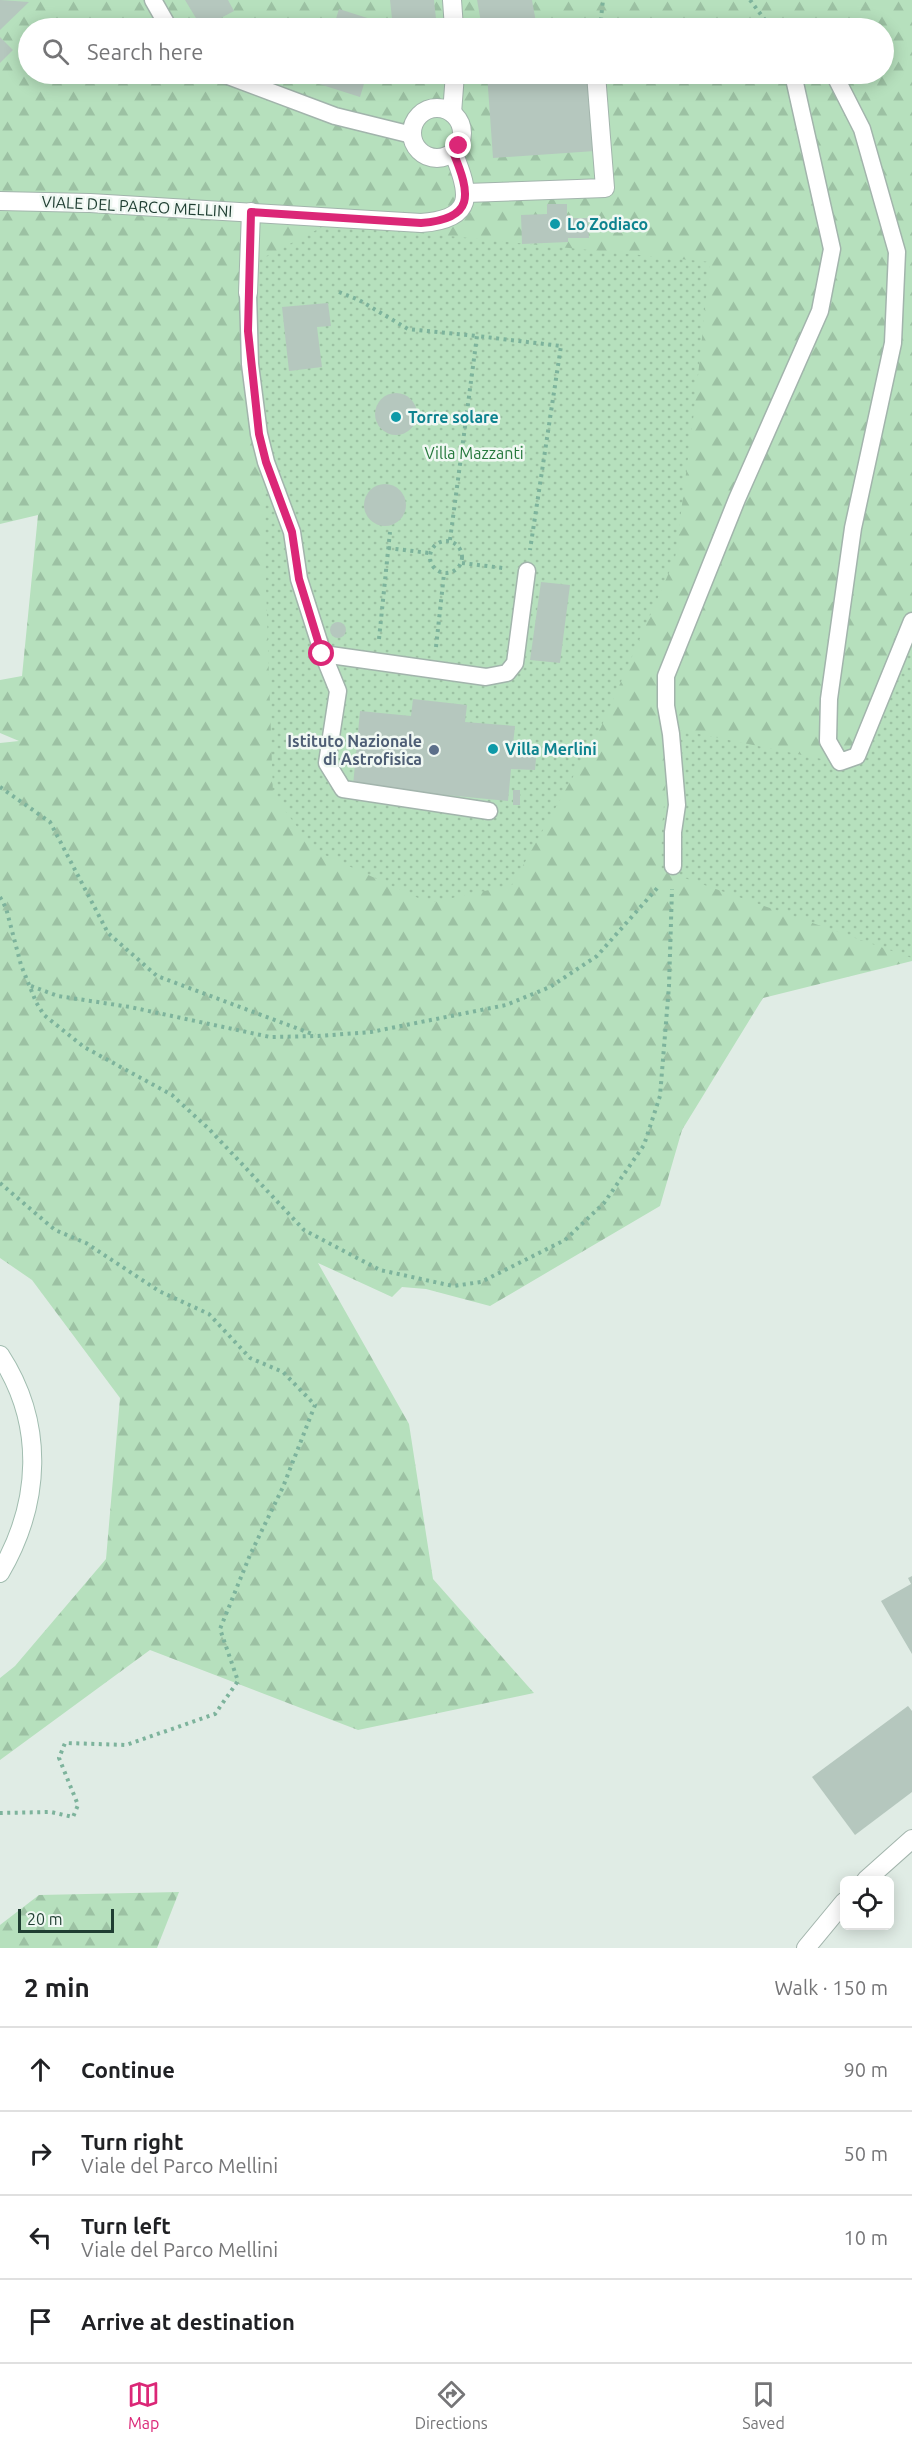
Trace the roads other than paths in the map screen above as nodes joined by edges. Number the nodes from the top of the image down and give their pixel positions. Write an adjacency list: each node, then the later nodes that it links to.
1 (153, 0): 3 (lane)
2 (452, 0): 4 (street)
3 (163, 18)
4 (453, 18)
5 (249, 84): 11 (lane)
6 (455, 84): 10 (street)
7 (597, 84): 13 (street)
8 (795, 84): 21 (lane)
9 (839, 84): 18 (lane)
10 (452, 113): 11 (street); 12 (street)
11 (412, 135): 12 (street)
12 (453, 152): 13 (street)
13 (466, 193): 15 (street, VIALE DEL PARCO MELLINI)
14 (0, 201): 15 (street, VIALE DEL PARCO MELLINI)
15 (251, 212): 16 (street)
16 (248, 293): 19 (lane)
17 (527, 572): 19 (lane)
18 (912, 621)
19 (322, 654): 20 (lane)
20 (489, 811)
21 (673, 866)
22 (0, 1355): 23 (street)
23 (0, 1573)
24 (912, 1839): 25 (street)
25 (871, 1876)
26 (840, 1907): 27 (street)
27 (806, 1948)

